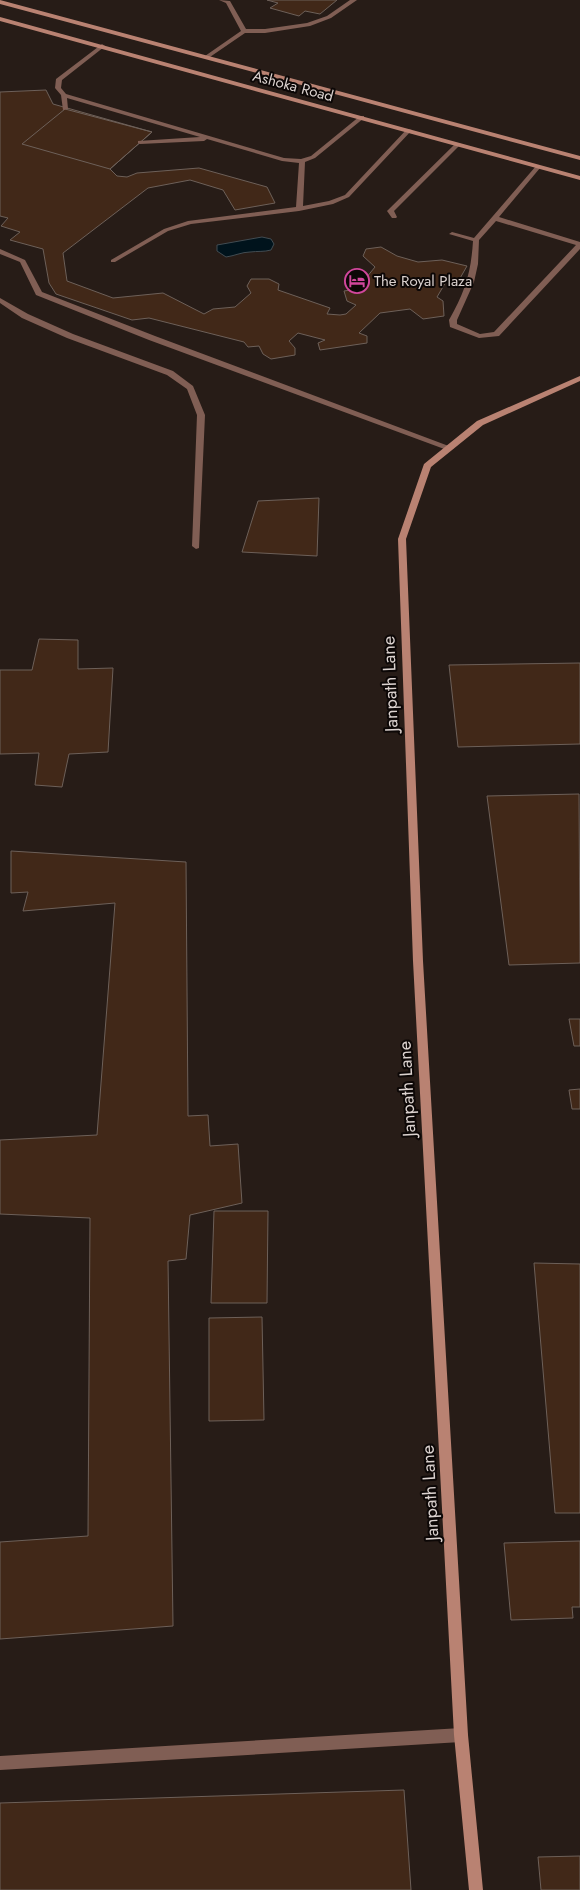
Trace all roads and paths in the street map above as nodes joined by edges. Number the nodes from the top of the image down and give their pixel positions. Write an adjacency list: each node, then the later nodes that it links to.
1 (222, 0): 5 (lane)
2 (354, 0): 5 (lane)
3 (0, 2): 7 (main road, Ashoka Road)
4 (0, 19): 6 (main road, Ashoka Road)
5 (244, 31): 7 (lane)
6 (102, 46): 8 (lane); 10 (main road, Ashoka Road)
7 (207, 58): 15 (main road, Ashoka Road)
8 (64, 95): 9 (lane); 12 (lane)
9 (65, 108)
10 (362, 118): 11 (main road, Ashoka Road); 16 (lane)
11 (409, 130): 14 (main road, Ashoka Road); 19 (lane)
12 (212, 139): 13 (lane); 16 (lane)
13 (140, 142)
14 (458, 144): 17 (main road, Ashoka Road); 20 (lane)
15 (580, 158)
16 (302, 160): 19 (lane)
17 (538, 167): 18 (main road, Ashoka Road); 21 (lane)
18 (580, 178)
19 (299, 209): 26 (lane)
20 (394, 217)
21 (494, 218): 23 (lane); 24 (lane)
22 (452, 234): 23 (lane)
23 (476, 240): 24 (lane)
24 (580, 245)
25 (0, 251): 29 (lane)
26 (113, 261)
27 (0, 300): 30 (lane)
28 (580, 378): 29 (main road, Janpath Lane)
29 (450, 448): 31 (main road, Janpath Lane)
30 (196, 546)
31 (461, 1735): 32 (lane); 33 (main road, Janpath Lane)
32 (0, 1763)
33 (476, 1890)

